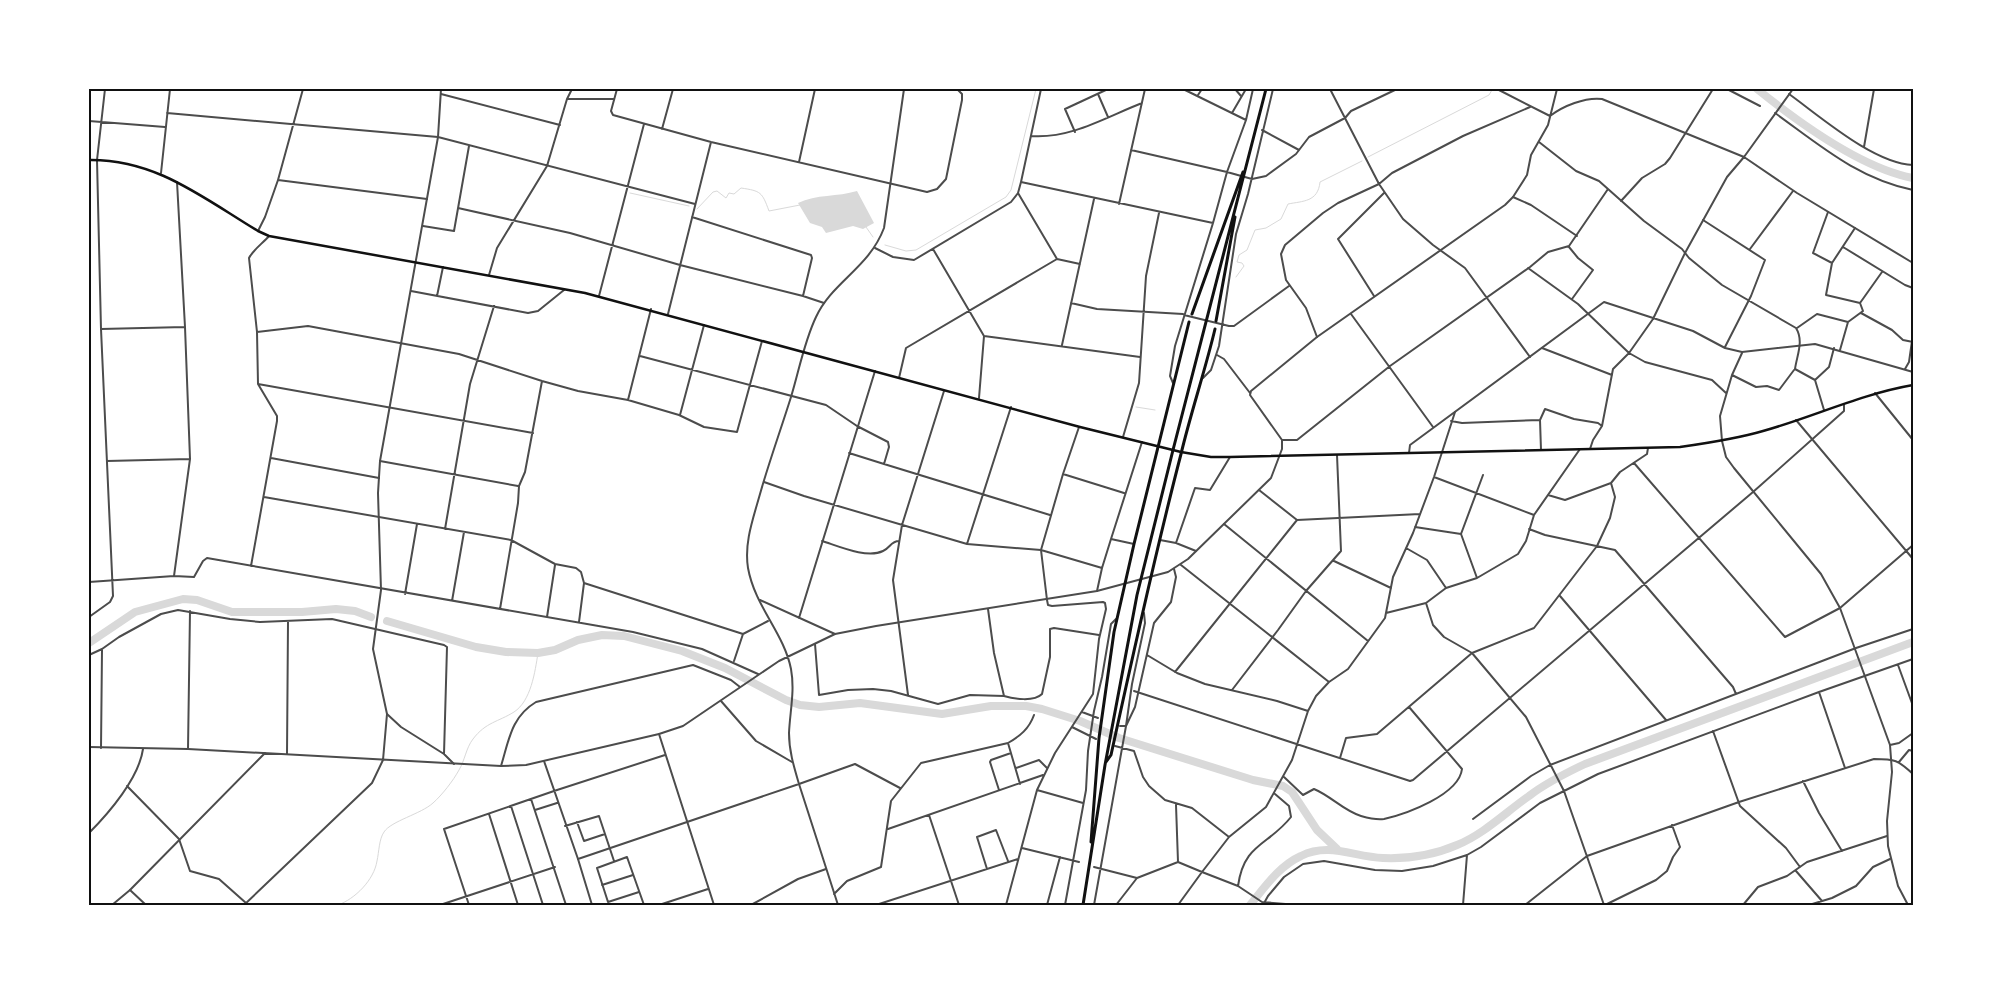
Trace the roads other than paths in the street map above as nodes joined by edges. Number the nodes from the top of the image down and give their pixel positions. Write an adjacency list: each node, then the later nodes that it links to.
1 (105, 89): 47 (street)
2 (170, 89): 39 (street)
3 (303, 89): 48 (street)
4 (441, 89): 30 (street)
5 (572, 89): 34 (street)
6 (617, 89): 35 (street)
7 (673, 89): 52 (street)
8 (815, 89): 67 (street)
9 (904, 89): 77 (street)
10 (957, 89): 77 (street)
11 (1041, 89): 56 (street)
12 (1108, 89): 29 (street)
13 (1145, 89): 36 (street)
14 (1183, 89): 32 (street)
15 (1202, 89): 32 (street)
16 (1235, 89): 33 (street)
17 (1246, 89): 33 (street)
18 (1253, 89): 45 (street)
19 (1266, 89): 68 (highway)
20 (1273, 89): 53 (street)
21 (1330, 89): 44 (street)
22 (1397, 89): 44 (street)
23 (1496, 89): 37 (street)
24 (1557, 89): 42 (street)
25 (1713, 89): 55 (street)
26 (1727, 89): 38 (street)
27 (1792, 89): 31 (street)
28 (1874, 89): 61 (street)
29 (1098, 93): 43 (street); 54 (street)
30 (441, 94): 50 (street); 57 (street)
31 (1789, 94): 41 (street); 61 (street)
32 (1198, 95): 40 (street)
33 (1241, 96): 40 (street)
34 (568, 99): 35 (street); 50 (street)
35 (614, 99): 49 (street)
36 (1142, 103): 43 (street); 62 (street)
37 (1532, 106): 42 (street); 78 (street)
38 (1760, 106)
39 (167, 113): 48 (street); 51 (street)
40 (1232, 113): 45 (street)
41 (1775, 113): 64 (street); 82 (street)
42 (1550, 116): 55 (street); 59 (street)
43 (1108, 117): 54 (street)
44 (1345, 118): 63 (street); 78 (street)
45 (1246, 120): 71 (street)
46 (89, 121): 47 (street)
47 (101, 121): 51 (street); 66 (street)
48 (293, 124): 57 (street); 74 (street)
49 (644, 124): 52 (street); 79 (street)
50 (560, 125): 70 (street)
51 (166, 127): 72 (street)
52 (662, 129): 58 (street)
53 (1262, 130): 63 (street); 73 (street)
54 (1075, 132): 56 (street)
55 (1685, 134): 64 (street); 89 (street)
56 (1031, 136): 76 (street)
57 (438, 138): 60 (street); 87 (street)
58 (711, 142): 67 (street); 90 (street)
59 (1539, 142): 80 (street); 86 (street)
60 (469, 146): 70 (street); 92 (street)
61 (1864, 147): 69 (street)
62 (1131, 150): 71 (street); 91 (street)
63 (1299, 150): 73 (street)
64 (1744, 157): 81 (street); 97 (street)
65 (89, 160): 66 (main road)
66 (97, 160): 72 (main road); 154 (street)
67 (799, 162): 77 (street)
68 (1247, 164): 85 (highway); 144 (highway)
69 (1913, 165)
70 (547, 166): 79 (street); 96 (street)
71 (1227, 172): 73 (street); 98 (street)
72 (161, 173): 75 (main road)
73 (1252, 179): 151 (street)
74 (278, 180): 87 (street); 101 (street)
75 (177, 182): 101 (main road); 152 (street)
76 (1021, 182): 83 (street); 88 (street)
77 (891, 184): 107 (street)
78 (1378, 184): 84 (street); 122 (street)
79 (627, 188): 90 (street); 104 (street)
80 (1608, 189): 89 (street); 103 (street)
81 (1793, 190): 93 (street); 110 (street)
82 (1913, 190)
83 (1018, 193): 108 (street); 112 (street)
84 (1384, 193): 109 (street); 129 (street)
85 (1239, 195): 147 (highway); 400 (highway)
86 (1513, 197): 103 (street); 109 (street)
87 (428, 199): 99 (street)
88 (1094, 199): 91 (street); 116 (street)
89 (1621, 201): 111 (street)
90 (695, 204): 95 (street)
91 (1119, 204): 94 (street)
92 (458, 208): 96 (street); 99 (street)
93 (1828, 212): 100 (street); 114 (street)
94 (1158, 213): 98 (street); 139 (street)
95 (692, 217): 117 (street); 128 (street)
96 (513, 220): 104 (street); 121 (street)
97 (1703, 220): 110 (street); 111 (street)
98 (1213, 224): 145 (street)
99 (423, 226): 113 (street)
100 (1855, 228): 106 (street); 115 (street)
101 (258, 231): 102 (main road)
102 (269, 236): 113 (main road); 156 (street)
103 (1577, 236): 105 (street)
104 (612, 246): 117 (street); 127 (street)
105 (1569, 246): 119 (street); 131 (street)
106 (1843, 247): 114 (street); 120 (street)
107 (875, 248): 108 (street); 135 (street)
108 (933, 249): 138 (street)
109 (1441, 249): 129 (street); 130 (street)
110 (1750, 249): 132 (street)
111 (1685, 253): 132 (street); 146 (street)
112 (1057, 259): 116 (street); 138 (street)
113 (416, 262): 118 (main road); 125 (street)
114 (1832, 263): 134 (street)
115 (1913, 263)
116 (1080, 264): 133 (street)
117 (680, 265): 128 (street); 143 (street)
118 (443, 267): 121 (main road); 126 (street)
119 (1528, 268): 130 (street); 131 (street)
120 (1883, 272): 123 (street); 134 (street)
121 (489, 275): 124 (main road)
122 (1288, 286): 151 (street); 158 (street)
123 (1913, 288)
124 (566, 289): 127 (main road); 136 (street)
125 (411, 291): 126 (street); 161 (street)
126 (437, 296): 136 (street)
127 (599, 296): 137 (main road)
128 (803, 296): 135 (street)
129 (1374, 296): 140 (street)
130 (1486, 297): 174 (street); 176 (street)
131 (1572, 299): 141 (street)
132 (1748, 300): 153 (street); 165 (street)
133 (1071, 303): 139 (street); 162 (street)
134 (1860, 303): 142 (street)
135 (824, 304): 168 (street)
136 (494, 306): 175 (street)
137 (651, 309): 143 (main road); 172 (street)
138 (970, 310): 157 (street); 184 (street)
139 (1143, 312): 145 (street); 173 (street)
140 (1351, 313): 158 (street); 176 (street)
141 (1588, 313): 146 (street); 164 (street); 170 (street)
142 (1860, 313): 149 (street); 160 (street)
143 (668, 314): 150 (main road)
144 (1192, 314)
145 (1184, 315): 151 (street); 189 (street)
146 (1653, 318): 165 (street); 170 (street)
147 (1216, 320)
148 (1189, 322): 189 (highway)
149 (1848, 322): 153 (street); 167 (street)
150 (704, 325): 159 (main road); 177 (street)
151 (1223, 325): 171 (street)
152 (185, 327): 154 (street); 232 (street)
153 (1796, 328): 163 (street)
154 (101, 329): 234 (street)
155 (1215, 329): 185 (highway)
156 (257, 332): 161 (street); 188 (street)
157 (984, 336): 162 (street); 197 (street)
158 (1317, 336): 193 (street)
159 (762, 341): 168 (main road); 190 (street)
160 (1913, 341): 179 (street)
161 (401, 343): 175 (street); 201 (street)
162 (1062, 346): 173 (street)
163 (1800, 346): 166 (street); 169 (street); 178 (street)
164 (1542, 348): 174 (street); 183 (street)
165 (1725, 348): 169 (street)
166 (1834, 348): 167 (street); 186 (street)
167 (1840, 350): 179 (street)
168 (804, 352): 180 (main road); 196 (street)
169 (1742, 352): 182 (street)
170 (1629, 353): 183 (street); 194 (street)
171 (1217, 355): 185 (street); 193 (street)
172 (640, 356): 177 (street); 198 (street)
173 (1140, 357): 214 (street)
174 (1530, 357): 203 (street)
175 (477, 360): 187 (street); 207 (street)
176 (1390, 366): 212 (street); 216 (street)
177 (692, 369): 190 (street); 204 (street)
178 (1795, 369): 182 (street); 186 (street)
179 (1905, 369): 181 (street)
180 (875, 371): 184 (main road); 209 (street)
181 (1913, 372)
182 (1732, 374): 194 (street)
183 (1612, 375): 210 (street)
184 (899, 378): 192 (main road)
185 (1203, 378): 225 (highway)
186 (1815, 380): 202 (street)
187 (542, 381): 198 (street); 213 (street)
188 (258, 384): 201 (street); 233 (street)
189 (1173, 384): 220 (highway)
190 (751, 385): 196 (street); 204 (street)
191 (1913, 385): 195 (main road)
192 (944, 389): 197 (main road); 239 (street)
193 (1250, 393): 216 (street)
194 (1726, 393): 218 (street)
195 (1875, 393): 199 (main road); 217 (street)
196 (791, 396): 209 (street); 244 (street)
197 (979, 398): 200 (main road)
198 (628, 400): 204 (street)
199 (1844, 404): 202 (main road); 215 (street)
200 (1011, 407): 211 (main road); 251 (street)
201 (390, 408): 207 (street); 235 (street)
202 (1824, 410): 206 (main road)
203 (1455, 412): 208 (street); 212 (street)
204 (679, 415)
205 (1540, 420): 208 (street); 210 (street); 224 (street)
206 (1796, 420): 215 (street); 218 (main road)
207 (463, 421): 213 (street); 238 (street)
208 (1450, 421): 226 (street)
209 (858, 426): 227 (street); 237 (street)
210 (1602, 426): 223 (street)
211 (1080, 427): 214 (main road); 240 (street)
212 (1433, 427): 228 (street)
213 (533, 433): 246 (street)
214 (1123, 438): 219 (main road)
215 (1812, 439): 248 (street); 283 (street)
216 (1282, 440): 230 (street)
217 (1913, 440)
218 (1722, 441): 221 (main road); 248 (street)
219 (1142, 442): 220 (main road); 249 (street)
220 (1160, 447): 225 (main road); 277 (highway)
221 (1648, 448): 223 (main road); 236 (street)
222 (1580, 449): 223 (main road); 224 (main road); 252 (street)
223 (1590, 449)
224 (1542, 450): 226 (main road)
225 (1179, 452): 231 (main road); 272 (highway)
226 (1443, 452): 228 (main road); 242 (street)
227 (849, 453): 237 (street); 254 (street)
228 (1409, 453): 229 (main road)
229 (1337, 455): 230 (main road); 259 (street)
230 (1279, 456): 231 (main road); 247 (street)
231 (1230, 457): 275 (street)
232 (190, 458): 234 (street); 292 (street)
233 (271, 458): 243 (street); 253 (street)
234 (107, 461): 295 (street)
235 (380, 461): 238 (street); 243 (street)
236 (1634, 463): 245 (street); 269 (street)
237 (884, 464): 239 (street)
238 (454, 474): 246 (street); 265 (street)
239 (918, 474): 251 (street); 263 (street)
240 (1063, 474): 249 (street); 256 (street)
241 (1483, 475): 250 (street)
242 (1434, 477): 250 (street); 255 (street)
243 (379, 478): 258 (street)
244 (764, 482): 254 (street); 307 (street)
245 (1611, 483): 252 (street); 279 (street)
246 (519, 486): 271 (street)
247 (1259, 490): 260 (street); 262 (street)
248 (1753, 492): 269 (street); 312 (street)
249 (1124, 493): 270 (street)
250 (1477, 493): 257 (street); 268 (street)
251 (983, 494): 256 (street); 276 (street)
252 (1548, 495): 257 (street)
253 (264, 497): 258 (street); 289 (street)
254 (834, 504): 263 (street); 274 (street)
255 (1420, 514): 259 (street); 264 (street)
256 (1050, 515): 281 (street)
257 (1534, 515): 266 (street)
258 (378, 517): 261 (street); 302 (street)
259 (1340, 517): 260 (street); 286 (street)
260 (1297, 520): 284 (street)
261 (416, 524): 265 (street); 305 (street)
262 (1224, 524): 282 (street); 284 (street)
263 (902, 525): 273 (street); 276 (street)
264 (1415, 527): 268 (street); 280 (street)
265 (445, 529): 267 (street)
266 (1529, 529): 279 (street); 294 (street)
267 (464, 532): 271 (street); 309 (street)
268 (1461, 534): 294 (street)
269 (1698, 538): 298 (street); 312 (street)
270 (1111, 539): 277 (street); 290 (street)
271 (511, 540): 287 (street); 314 (street)
272 (1160, 540): 275 (street); 293 (highway)
273 (900, 541): 274 (street); 325 (street)
274 (822, 542): 321 (street)
275 (1176, 543): 282 (street)
276 (967, 544): 281 (street)
277 (1134, 544): 299 (highway)
278 (1913, 545): 283 (street)
279 (1597, 546): 298 (street); 306 (street)
280 (1406, 548): 300 (street); 301 (street)
281 (1041, 550): 290 (street); 308 (street)
282 (1197, 551): 288 (street)
283 (1907, 551): 285 (street); 312 (street)
284 (1266, 558): 304 (street); 311 (street)
285 (1913, 559)
286 (1334, 561): 300 (street); 304 (street)
287 (556, 564): 297 (street); 320 (street)
288 (1180, 565): 291 (street); 311 (street)
289 (251, 566): 292 (street); 302 (street)
290 (1102, 568): 303 (street)
291 (1174, 569): 293 (street); 339 (street)
292 (174, 576): 295 (street)
293 (1148, 578): 299 (street); 316 (highway)
294 (1477, 578): 301 (street)
295 (112, 580): 296 (street); 319 (street)
296 (89, 582)
297 (584, 583): 324 (street); 329 (street)
298 (1644, 584): 328 (street); 355 (street)
299 (1124, 585): 303 (street); 318 (highway)
300 (1391, 588): 317 (street)
301 (1446, 588): 310 (street)
302 (381, 590): 305 (street); 326 (street)
303 (1098, 591): 308 (street)
304 (1306, 591): 332 (street); 333 (street)
305 (405, 594): 309 (street)
306 (1560, 596): 328 (street); 337 (street)
307 (758, 599): 321 (street); 322 (street)
308 (1047, 600): 313 (street); 331 (street)
309 (452, 601): 314 (street)
310 (1426, 603): 317 (street); 337 (street)
311 (1229, 605): 332 (street); 344 (street)
312 (1840, 608): 336 (street)
313 (988, 609): 325 (street); 357 (street)
314 (500, 610): 320 (street)
315 (190, 611): 323 (street); 335 (street); 385 (street)
316 (1143, 612): 370 (street); 371 (highway)
317 (1386, 612): 333 (street)
318 (1118, 616): 366 (street); 376 (highway)
319 (89, 617)
320 (547, 617): 324 (street)
321 (799, 618): 330 (street)
322 (768, 621): 329 (street); 340 (street)
323 (288, 622): 326 (street); 390 (street)
324 (579, 622): 342 (street)
325 (899, 623): 330 (street); 356 (street)
326 (375, 628): 364 (street); 391 (street)
327 (1913, 628): 336 (street)
328 (1589, 630): 358 (street); 368 (street)
329 (743, 634): 342 (street)
330 (835, 634): 334 (street)
331 (1099, 635): 347 (street); 357 (street)
332 (1272, 638): 349 (street); 351 (street)
333 (1368, 641): 349 (street)
334 (815, 644): 340 (street); 356 (street)
335 (102, 649): 338 (street); 383 (street)
336 (1856, 649): 346 (street); 355 (street)
337 (1472, 653): 358 (street); 361 (street)
338 (89, 655)
339 (1147, 655): 344 (street); 353 (street)
340 (788, 657): 345 (street); 397 (street)
341 (1913, 659): 343 (street)
342 (734, 662): 345 (street)
343 (1898, 664): 346 (street); 360 (street)
344 (1175, 672): 351 (street)
345 (757, 675): 350 (street)
346 (1866, 675): 354 (street); 380 (street)
347 (1094, 678): 348 (street); 363 (street)
348 (1098, 680)
349 (1329, 682): 362 (street)
350 (740, 687): 359 (street); 401 (street)
351 (1232, 690): 362 (street)
352 (1134, 691): 353 (street)
353 (1139, 692): 370 (street); 378 (street)
354 (1819, 692): 372 (street); 405 (street)
355 (1736, 694): 368 (street)
356 (908, 695): 357 (street)
357 (1004, 696)
358 (1510, 698): 386 (street); 402 (street)
359 (721, 701): 374 (street); 397 (street)
360 (1913, 706)
361 (1409, 707): 386 (street); 393 (street)
362 (1308, 711): 378 (street)
363 (1081, 713): 366 (street); 369 (street)
364 (387, 714): 391 (street); 395 (street)
365 (1034, 715): 377 (street)
366 (1093, 717): 367 (street); 375 (street)
367 (1098, 718)
368 (1666, 720): 402 (street)
369 (1072, 726): 375 (street); 404 (street)
370 (1126, 726): 371 (street); 382 (street)
371 (1119, 727): 379 (highway)
372 (1713, 731): 416 (street); 420 (street)
373 (1913, 733): 380 (street)
374 (659, 734): 392 (street); 396 (street)
375 (1090, 735): 376 (street); 422 (street)
376 (1098, 739): 456 (highway)
377 (1008, 743): 389 (street); 413 (street)
378 (1298, 744): 393 (street); 408 (street)
379 (1114, 745): 382 (street); 400 (highway)
380 (1890, 745): 394 (street)
381 (89, 747): 383 (street)
382 (1122, 747): 423 (street); 457 (street)
383 (101, 748): 384 (street)
384 (143, 749): 385 (street); 412 (street)
385 (188, 749): 388 (street)
386 (1447, 751): 393 (street); 408 (street)
387 (1913, 751): 398 (street)
388 (265, 753): 390 (street); 438 (street)
389 (1011, 753): 403 (street); 414 (street)
390 (286, 754): 395 (street)
391 (444, 754): 399 (street)
392 (664, 756): 417 (street); 430 (street)
393 (1340, 758)
394 (1892, 759): 398 (street); 405 (street); 436 (street)
395 (383, 760): 399 (street); 477 (street)
396 (544, 761): 401 (street); 417 (street)
397 (792, 762): 410 (street)
398 (1899, 762): 406 (street)
399 (455, 764): 401 (street)
400 (1105, 765): 456 (highway)
401 (501, 766)
402 (1550, 766): 416 (street); 428 (street)
403 (1015, 768): 404 (street); 411 (street)
404 (1047, 768): 407 (street)
405 (1845, 768): 409 (street)
406 (1913, 774)
407 (1043, 776): 411 (street); 415 (street)
408 (1284, 777): 418 (street)
409 (1803, 781): 420 (street); 441 (street)
410 (799, 784): 413 (street); 430 (street); 459 (street)
411 (1020, 784): 414 (street)
412 (127, 786): 434 (street); 438 (street)
413 (900, 788): 433 (street)
414 (1000, 790): 427 (street)
415 (1037, 790): 422 (street); 440 (street)
416 (1563, 790): 442 (street); 443 (street)
417 (554, 791): 419 (street); 421 (street)
418 (1275, 792): 437 (street); 468 (street)
419 (532, 799): 424 (street); 425 (street)
420 (1739, 802): 431 (street); 455 (street)
421 (557, 803): 425 (street); 432 (street)
422 (1084, 803): 450 (street)
423 (1176, 805): 437 (street); 452 (street)
424 (511, 806): 426 (street); 462 (street)
425 (535, 810): 454 (street)
426 (489, 814): 466 (street); 473 (street)
427 (929, 815): 433 (street); 465 (street)
428 (1472, 818)
429 (577, 822): 432 (street); 435 (street); 435 (street)
430 (687, 822): 439 (street); 469 (street)
431 (1672, 825): 443 (street); 503 (street)
432 (565, 826): 445 (street)
433 (888, 829): 472 (street)
434 (89, 833)
435 (605, 834): 439 (street)
436 (1887, 836): 441 (street); 447 (street)
437 (1230, 837): 461 (street)
438 (179, 839): 470 (street); 477 (street)
439 (610, 847): 445 (street); 448 (street)
440 (1022, 848): 444 (street); 446 (street)
441 (1842, 851): 455 (street)
442 (1467, 855): 476 (street); 501 (street)
443 (1587, 856): 502 (street); 503 (street)
444 (1060, 857): 450 (street); 494 (street)
445 (578, 859): 485 (street)
446 (1018, 859): 449 (street); 493 (street)
447 (1890, 859): 474 (street); 506 (street)
448 (614, 861): 463 (street); 467 (street)
449 (1008, 861): 458 (street); 458 (street)
450 (1072, 861): 451 (street); 495 (street)
451 (1078, 862)
452 (1178, 862): 461 (street); 464 (street)
453 (1094, 866): 457 (street)
454 (554, 867): 462 (street); 484 (street)
455 (1800, 867): 460 (street)
456 (1089, 868): 496 (highway)
457 (1100, 868): 464 (street); 497 (street)
458 (987, 869): 465 (street)
459 (826, 870): 472 (street); 489 (street)
460 (1795, 871): 474 (street); 504 (street)
461 (1202, 872): 468 (street); 499 (street)
462 (532, 874): 466 (street); 483 (street)
463 (633, 875): 467 (street); 471 (street)
464 (1137, 878): 498 (street)
465 (951, 881): 491 (street); 492 (street)
466 (510, 882): 473 (street); 482 (street)
467 (602, 885): 471 (street)
468 (1238, 886): 476 (street)
469 (708, 889): 487 (street); 488 (street)
470 (130, 890): 478 (street); 479 (street)
471 (639, 892): 486 (street)
472 (834, 894): 490 (street)
473 (466, 897): 480 (street); 481 (street)
474 (1822, 901): 505 (street)
475 (1913, 902): 506 (street)
476 (1263, 903): 500 (street)
477 (245, 904)
478 (112, 905)
479 (146, 905)
480 (440, 905)
481 (469, 905)
482 (518, 905)
483 (543, 905)
484 (566, 905)
485 (592, 905)
486 (644, 905)
487 (661, 905)
488 (714, 905)
489 (751, 905)
490 (838, 905)
491 (876, 905)
492 (959, 905)
493 (1006, 905)
494 (1047, 905)
495 (1065, 905)
496 (1083, 905)
497 (1094, 905)
498 (1116, 905)
499 (1178, 905)
500 (1298, 905)
501 (1463, 905)
502 (1525, 905)
503 (1604, 905)
504 (1743, 905)
505 (1809, 905)
506 (1909, 905)

